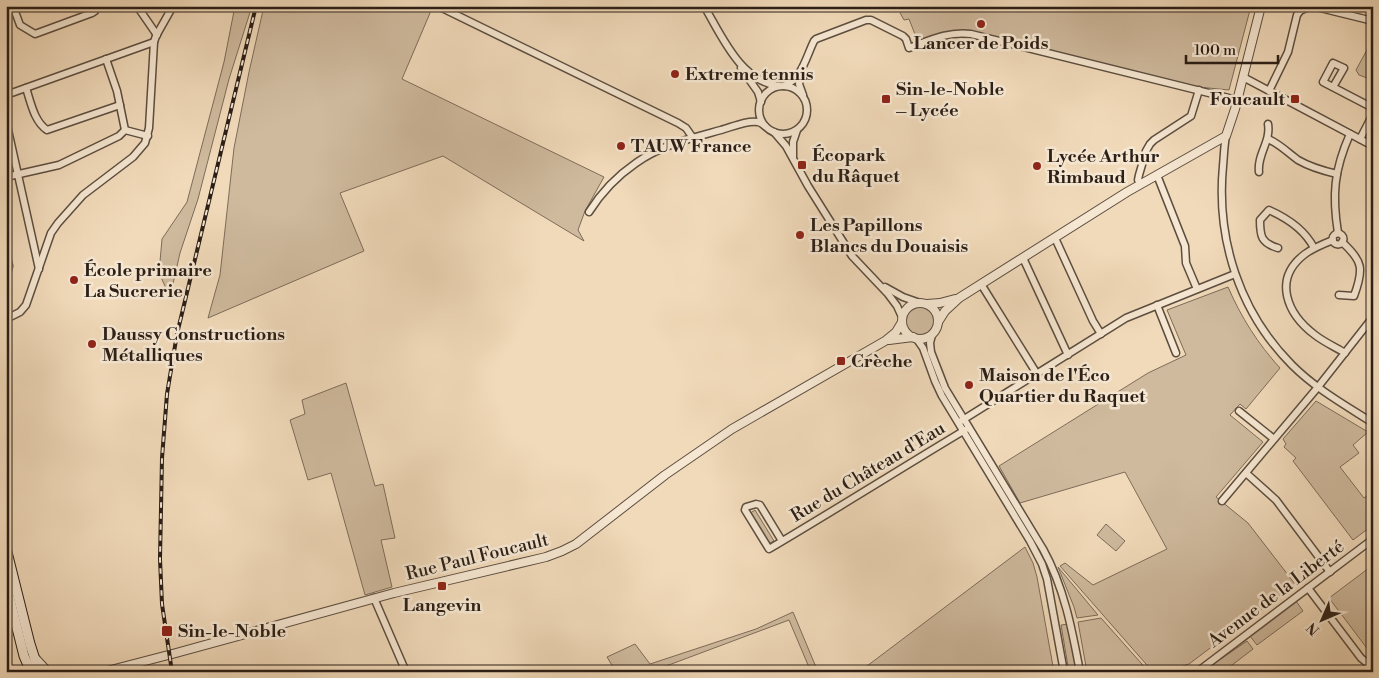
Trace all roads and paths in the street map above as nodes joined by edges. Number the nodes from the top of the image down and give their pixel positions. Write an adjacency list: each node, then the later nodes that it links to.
1 (13, 6): 2 (street)
2 (97, 6)
3 (137, 6): 9 (street)
4 (173, 6): 9 (street)
5 (704, 6): 11 (street)
6 (1261, 6): 14 (street)
7 (443, 7): 37 (street)
8 (1373, 21): 19 (street)
9 (157, 35): 10 (street)
10 (154, 42): 12 (street); 35 (street)
11 (731, 52): 15 (street); 23 (street)
12 (106, 59): 17 (street); 24 (street)
13 (803, 67): 15 (street); 18 (street); 21 (street)
14 (1243, 77): 19 (street); 22 (street)
15 (782, 86): 21 (street); 23 (street)
16 (1334, 87): 25 (street)
17 (26, 88): 20 (street); 24 (street)
18 (1199, 90): 22 (street); 47 (street)
19 (1269, 91): 34 (street)
20 (6, 95)
21 (804, 97): 32 (street)
22 (1237, 100): 36 (street)
23 (760, 103): 28 (street); 30 (street)
24 (120, 105): 31 (street)
25 (1373, 108)
26 (1373, 114): 39 (street)
27 (6, 121): 43 (street)
28 (741, 124): 30 (street); 37 (street)
29 (1268, 124): 38 (street)
30 (765, 126): 33 (street)
31 (125, 130): 35 (street); 43 (street)
32 (797, 130): 33 (street); 41 (street)
33 (774, 132): 41 (street)
34 (1350, 134): 39 (street); 44 (street)
35 (148, 136): 57 (street)
36 (1226, 136): 45 (street); 58 (street)
37 (693, 138): 48 (street)
38 (1268, 139): 42 (street); 44 (street)
39 (1360, 139): 40 (street)
40 (1373, 146)
41 (795, 163): 60 (street)
42 (1259, 172)
43 (17, 174): 46 (street); 57 (street)
44 (1337, 174): 49 (street)
45 (1157, 175): 47 (street); 62 (street)
46 (6, 177)
47 (1141, 184): 50 (street)
48 (589, 212)
49 (1338, 233): 51 (street); 52 (street)
50 (1055, 238): 56 (street); 71 (street)
51 (1333, 240): 52 (street); 54 (street)
52 (1342, 242): 63 (street)
53 (1278, 248): 54 (street)
54 (1314, 248): 76 (street)
55 (6, 251): 59 (street)
56 (1023, 258): 61 (street); 77 (street)
57 (39, 269): 68 (street)
58 (1235, 274): 62 (street); 79 (street)
59 (6, 277)
60 (876, 281): 65 (street); 69 (street)
61 (981, 284): 64 (street); 78 (street)
62 (1197, 289): 66 (street)
63 (1339, 295)
64 (959, 298): 65 (street); 70 (street)
65 (923, 303): 69 (street); 70 (street)
66 (1157, 305): 71 (street); 75 (street)
67 (1373, 317): 76 (street)
68 (6, 319)
69 (902, 320): 73 (street); 74 (street, Rue Paul Foucault)
70 (938, 322): 72 (street)
71 (1101, 334): 77 (street)
72 (932, 335): 73 (street); 81 (street)
73 (914, 338): 74 (street, Rue Paul Foucault); 81 (street)
74 (885, 342): 93 (street, Rue Paul Foucault)
75 (1176, 353)
76 (1345, 353): 79 (street)
77 (1068, 355): 78 (street)
78 (1037, 374): 81 (street)
79 (1318, 387): 82 (street); 84 (street)
80 (1239, 411): 84 (street)
81 (961, 421): 83 (street)
82 (1373, 423)
83 (966, 429): 88 (street, Rue du Château d'Eau); 101 (street); 102 (street)
84 (1274, 439): 85 (street)
85 (1246, 473): 86 (street); 90 (street)
86 (1222, 500)
87 (1373, 539): 90 (street, Avenue de la Liberté)
88 (782, 541): 88 (street, Rue du Château d'Eau)
89 (6, 548): 94 (main road)
90 (1330, 572): 92 (street, Avenue de la Liberté)
91 (6, 584): 96 (main road)
92 (1308, 588): 95 (street); 103 (street, Avenue de la Liberté)
93 (374, 598): 97 (street); 100 (street, Rue Paul Foucault)
94 (35, 657): 98 (main road); 99 (street)
95 (1373, 668)
96 (29, 669)
97 (406, 671)
98 (39, 672)
99 (48, 672)
100 (102, 672)
101 (1064, 672)
102 (1080, 672)
103 (1197, 672)

